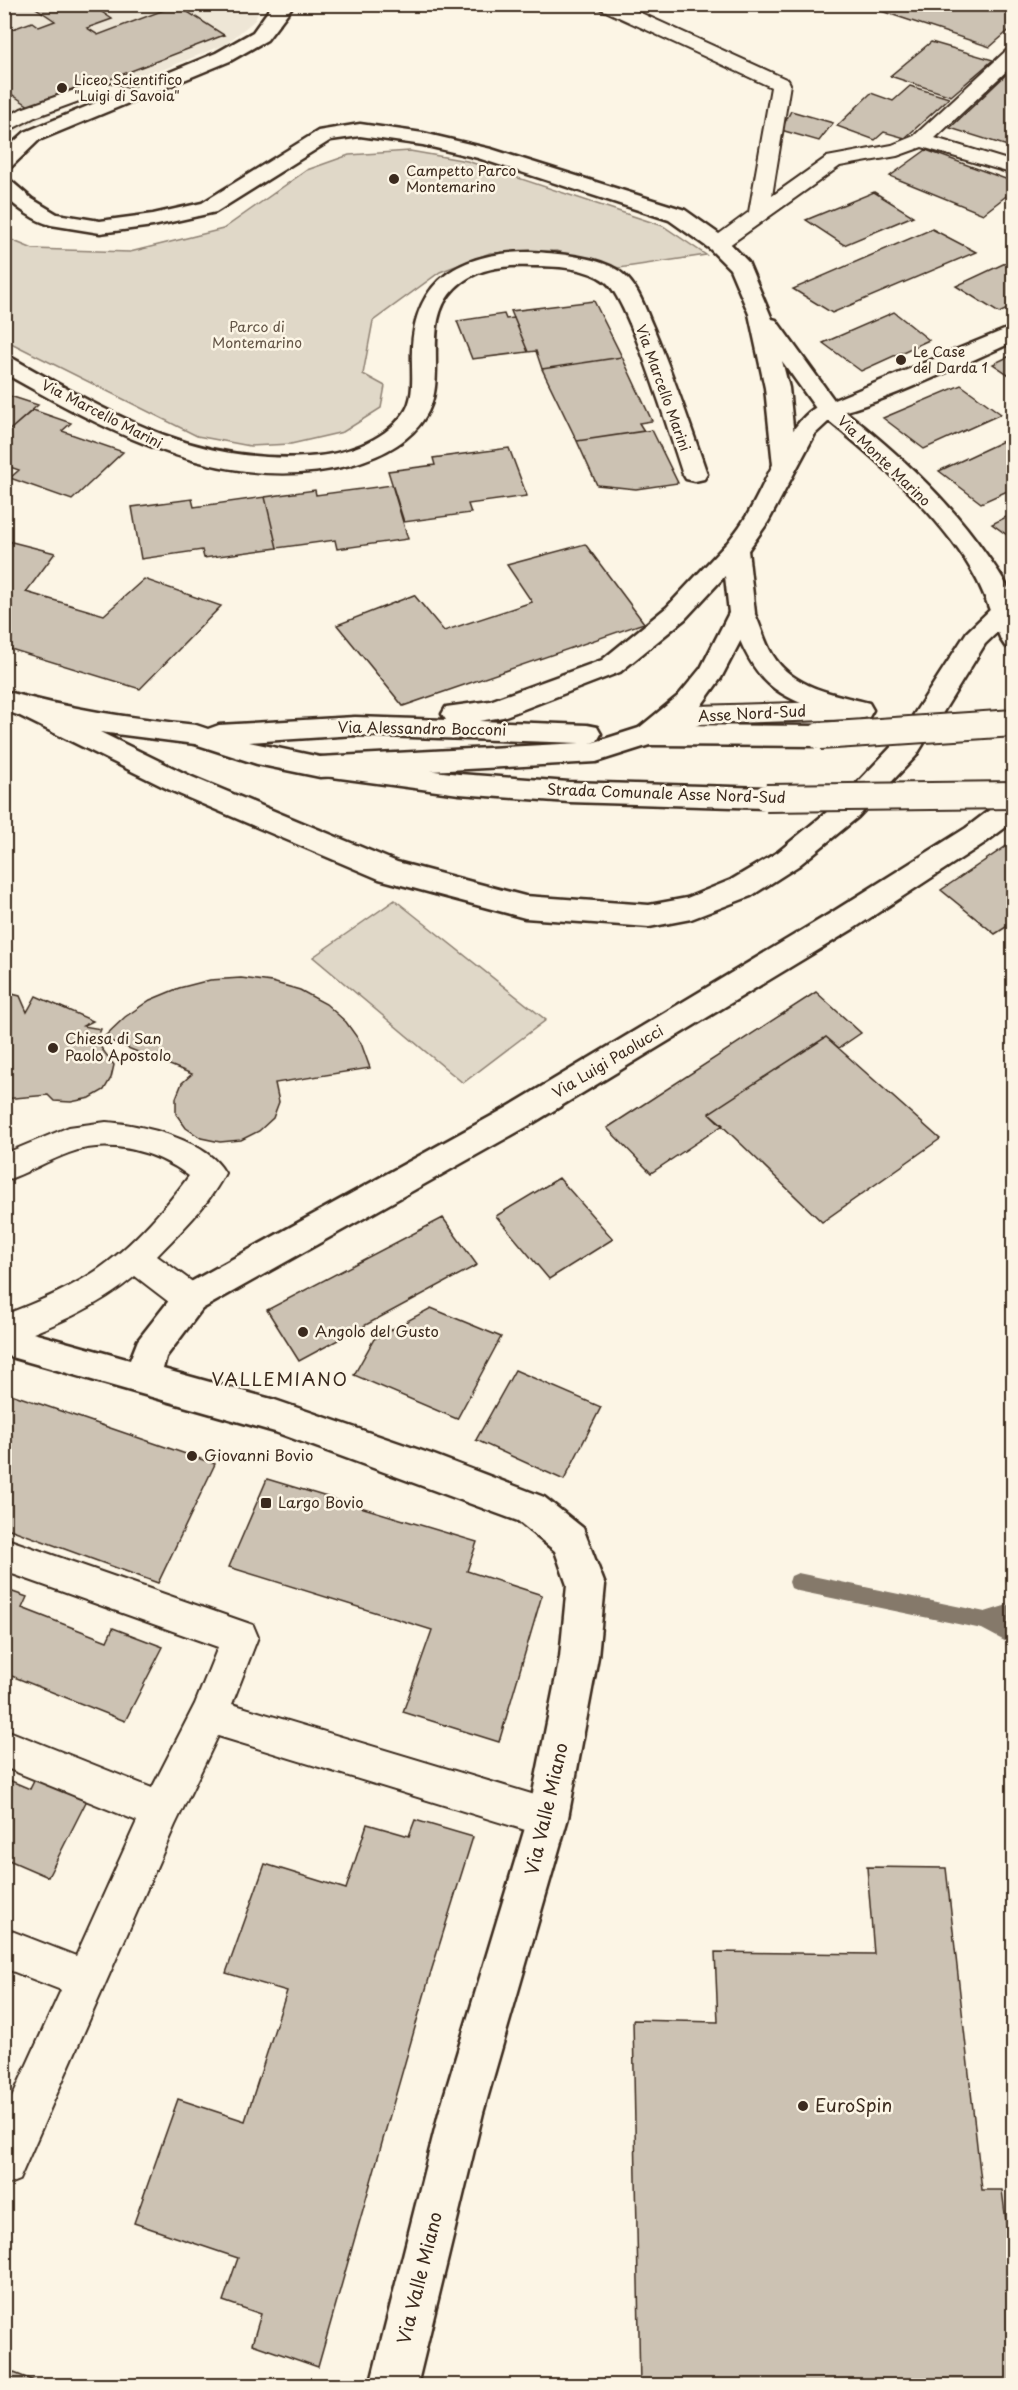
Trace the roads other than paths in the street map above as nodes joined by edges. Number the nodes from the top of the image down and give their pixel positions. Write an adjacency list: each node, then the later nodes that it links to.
1 (282, 4): 4 (main road)
2 (605, 4): 10 (lane)
3 (1014, 54): 6 (lane)
4 (128, 95): 5 (lane); 7 (main road)
5 (4, 127)
6 (921, 140): 8 (lane); 10 (lane)
7 (4, 163)
8 (1014, 168)
9 (4, 185): 11 (main road, Via Monte Marino)
10 (759, 214): 11 (lane)
11 (718, 244): 12 (main road, Via Monte Marino)
12 (760, 314): 15 (main road, Via Monte Marino); 16 (main road, Via Monte Marino)
13 (1014, 333): 15 (main road)
14 (4, 363): 17 (main road, Via Marcello Marini)
15 (828, 409): 16 (main road); 19 (main road, Via Monte Marino)
16 (785, 465): 18 (main road)
17 (695, 474)
18 (735, 550): 20 (main road); 25 (main road)
19 (1008, 612): 21 (main road); 22 (main road)
20 (742, 613): 23 (main road); 27 (main road)
21 (1014, 639)
22 (17, 704): 26 (main road, Via Alessandro Bocconi)
23 (859, 710): 24 (main road, bridge); 27 (lane, Asse Nord-Sud)
24 (1014, 722): 27 (main road, bridge)
25 (355, 726): 26 (main road, Via Alessandro Bocconi); 27 (main road, Via Alessandro Bocconi)
26 (196, 735): 28 (main road, Via Alessandro Bocconi)
27 (649, 735): 28 (main road)
28 (320, 766): 29 (main road, Strada Comunale Asse Nord-Sud, bridge)
29 (1014, 795)
30 (1014, 806): 33 (main road, Via Luigi Paolucci)
31 (4, 1168): 32 (lane)
32 (135, 1257): 33 (lane); 34 (lane)
33 (190, 1299): 36 (main road)
34 (4, 1330)
35 (4, 1340): 36 (main road, Via Valle Miano)
36 (143, 1378): 41 (main road, Via Valle Miano)
37 (4, 1554): 38 (lane)
38 (209, 1715): 40 (lane); 41 (lane)
39 (4, 1748): 40 (lane)
40 (161, 1811): 43 (lane)
41 (548, 1818): 45 (main road, Via Valle Miano)
42 (4, 1948): 43 (lane)
43 (87, 1980): 44 (lane)
44 (4, 2165)
45 (393, 2385)

